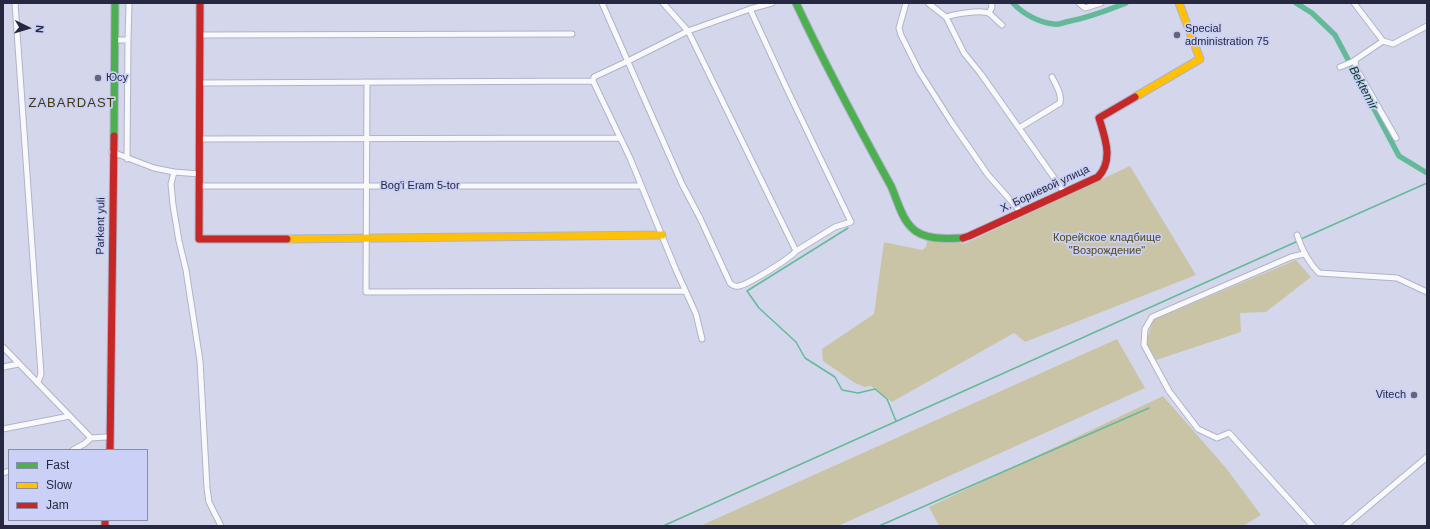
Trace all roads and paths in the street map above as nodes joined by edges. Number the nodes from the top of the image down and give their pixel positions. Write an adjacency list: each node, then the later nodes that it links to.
1 (15, 3): 60 (street)
2 (112, 3): 40 (street, Parkent yuli)
3 (115, 3): 25 (street, Parkent yuli)
4 (129, 3): 26 (street)
5 (200, 3): 24 (street)
6 (602, 3): 28 (street)
7 (662, 3): 22 (street)
8 (772, 3): 17 (street)
9 (796, 3): 48 (street, Х. Бориевой улица)
10 (906, 3): 48 (street)
11 (928, 3): 19 (street)
12 (991, 3): 18 (street)
13 (1079, 3): 14 (street)
14 (1101, 3)
15 (1179, 3): 47 (street, Х. Бориевой улица)
16 (1354, 3): 27 (street)
17 (750, 9): 22 (street); 52 (street)
18 (989, 13): 19 (street); 20 (street)
19 (946, 17): 35 (street)
20 (1002, 25)
21 (1427, 26): 27 (street)
22 (688, 31): 28 (street); 52 (street)
23 (572, 34): 24 (street)
24 (200, 35): 34 (street)
25 (114, 40): 26 (street); 40 (street, Parkent yuli)
26 (128, 40): 41 (street)
27 (1382, 41): 29 (street)
28 (628, 61): 32 (street); 52 (street)
29 (1353, 61): 30 (street); 38 (street)
30 (1340, 67)
31 (1052, 77): 35 (street)
32 (593, 81): 33 (street); 37 (street)
33 (367, 82): 34 (street); 36 (street)
34 (200, 83): 39 (street)
35 (1019, 128): 47 (street)
36 (367, 138): 37 (street); 39 (street); 45 (street)
37 (620, 138): 46 (street)
38 (1396, 138)
39 (200, 139): 43 (street)
40 (112, 152): 41 (street); 63 (street, Parkent yuli); 67 (street, Parkent yuli)
41 (127, 158): 42 (street)
42 (174, 172): 43 (street); 69 (street)
43 (200, 174): 44 (street)
44 (200, 186): 45 (street, Bog'i Eram 5-tor); 51 (street)
45 (367, 186): 46 (street, Bog'i Eram 5-tor); 51 (street)
46 (641, 186): 49 (street)
47 (1064, 192): 48 (street, Х. Бориевой улица)
48 (1021, 212)
49 (662, 235): 51 (street); 54 (street)
50 (1297, 235): 53 (street)
51 (366, 239): 54 (street)
52 (796, 251)
53 (1303, 251): 55 (street); 70 (street)
54 (685, 291): 56 (street)
55 (1427, 292)
56 (702, 339)
57 (3, 347): 58 (street)
58 (20, 364): 59 (street); 60 (street)
59 (3, 367)
60 (38, 382): 61 (street)
61 (70, 416): 62 (street); 64 (street)
62 (3, 428)
63 (106, 437): 64 (street); 66 (street, Parkent yuli)
64 (91, 438): 65 (street)
65 (74, 449)
66 (106, 449)
67 (110, 449)
68 (1427, 457): 71 (street)
69 (221, 526)
70 (1312, 526)
71 (1345, 526)

